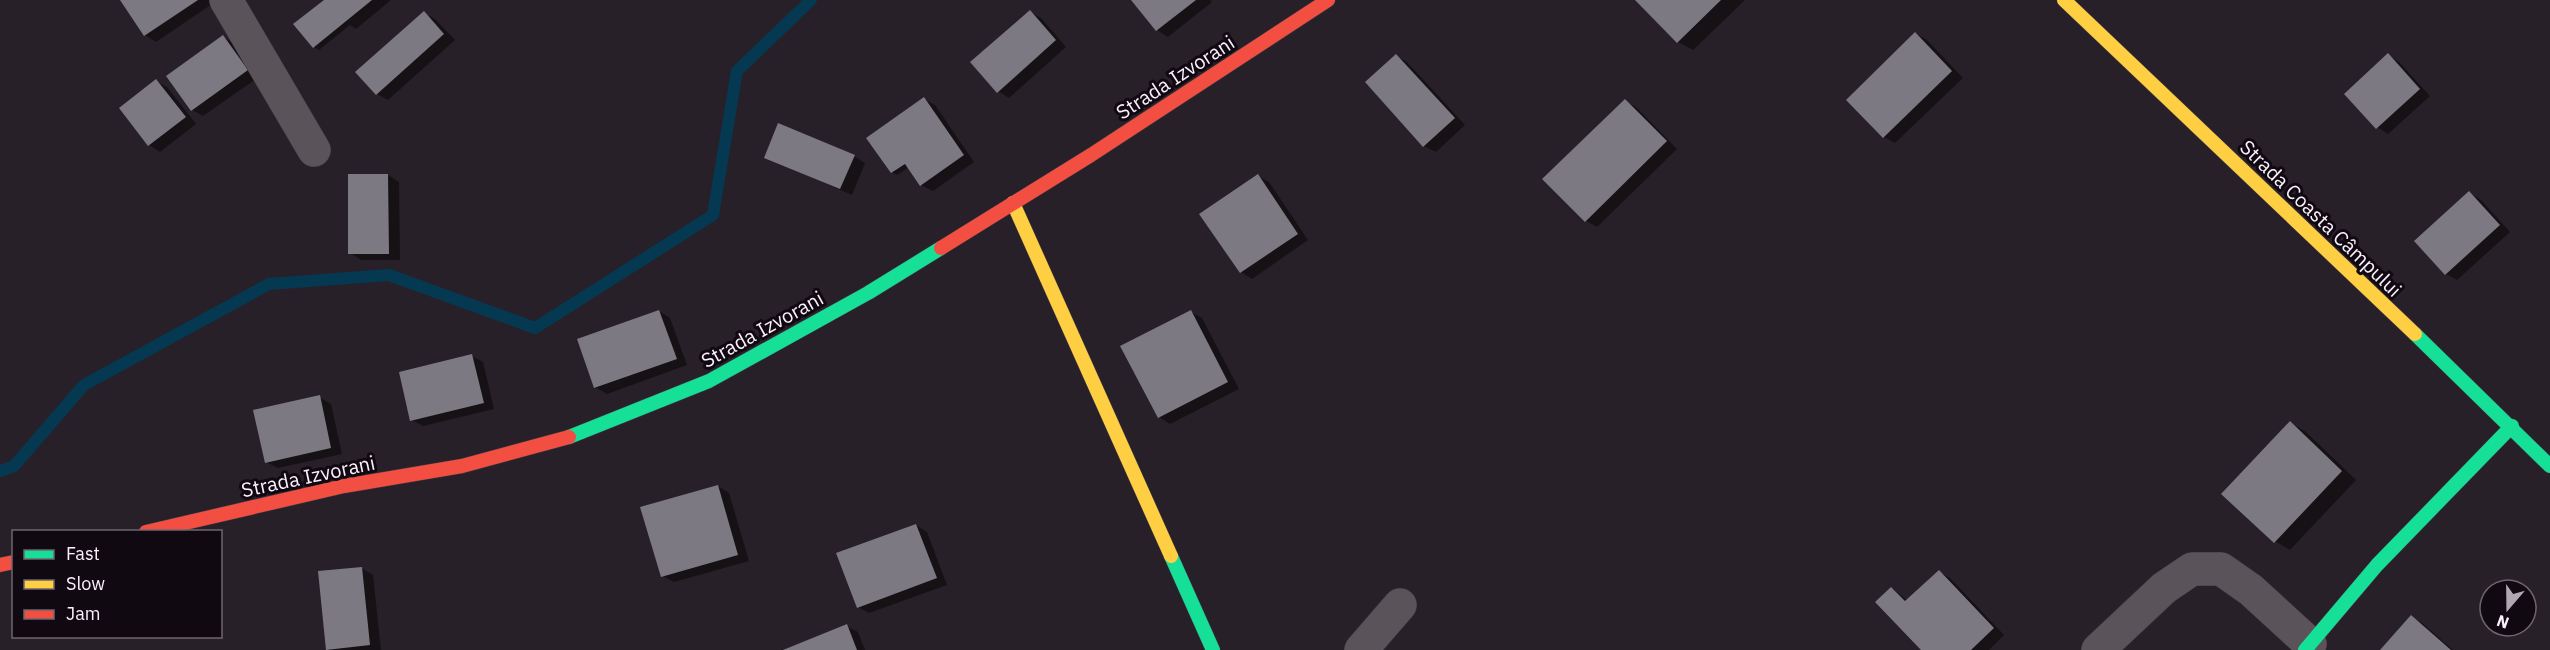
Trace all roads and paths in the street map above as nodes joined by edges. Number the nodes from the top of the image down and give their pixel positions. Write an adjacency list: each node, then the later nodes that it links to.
1 (226, 0): 4 (street)
2 (1328, 0): 5 (street, Strada Izvorani)
3 (2064, 0): 6 (street, Strada Coasta Câmpului)
4 (314, 150)
5 (1013, 203): 8 (street, Strada Izvorani); 11 (street)
6 (2512, 426): 7 (street, Strada Coasta Câmpului); 10 (street)
7 (2550, 466)
8 (150, 530)
9 (1400, 605): 12 (street)
10 (2307, 647): 13 (street)
11 (1213, 650)
12 (1361, 650)
13 (2098, 650)

